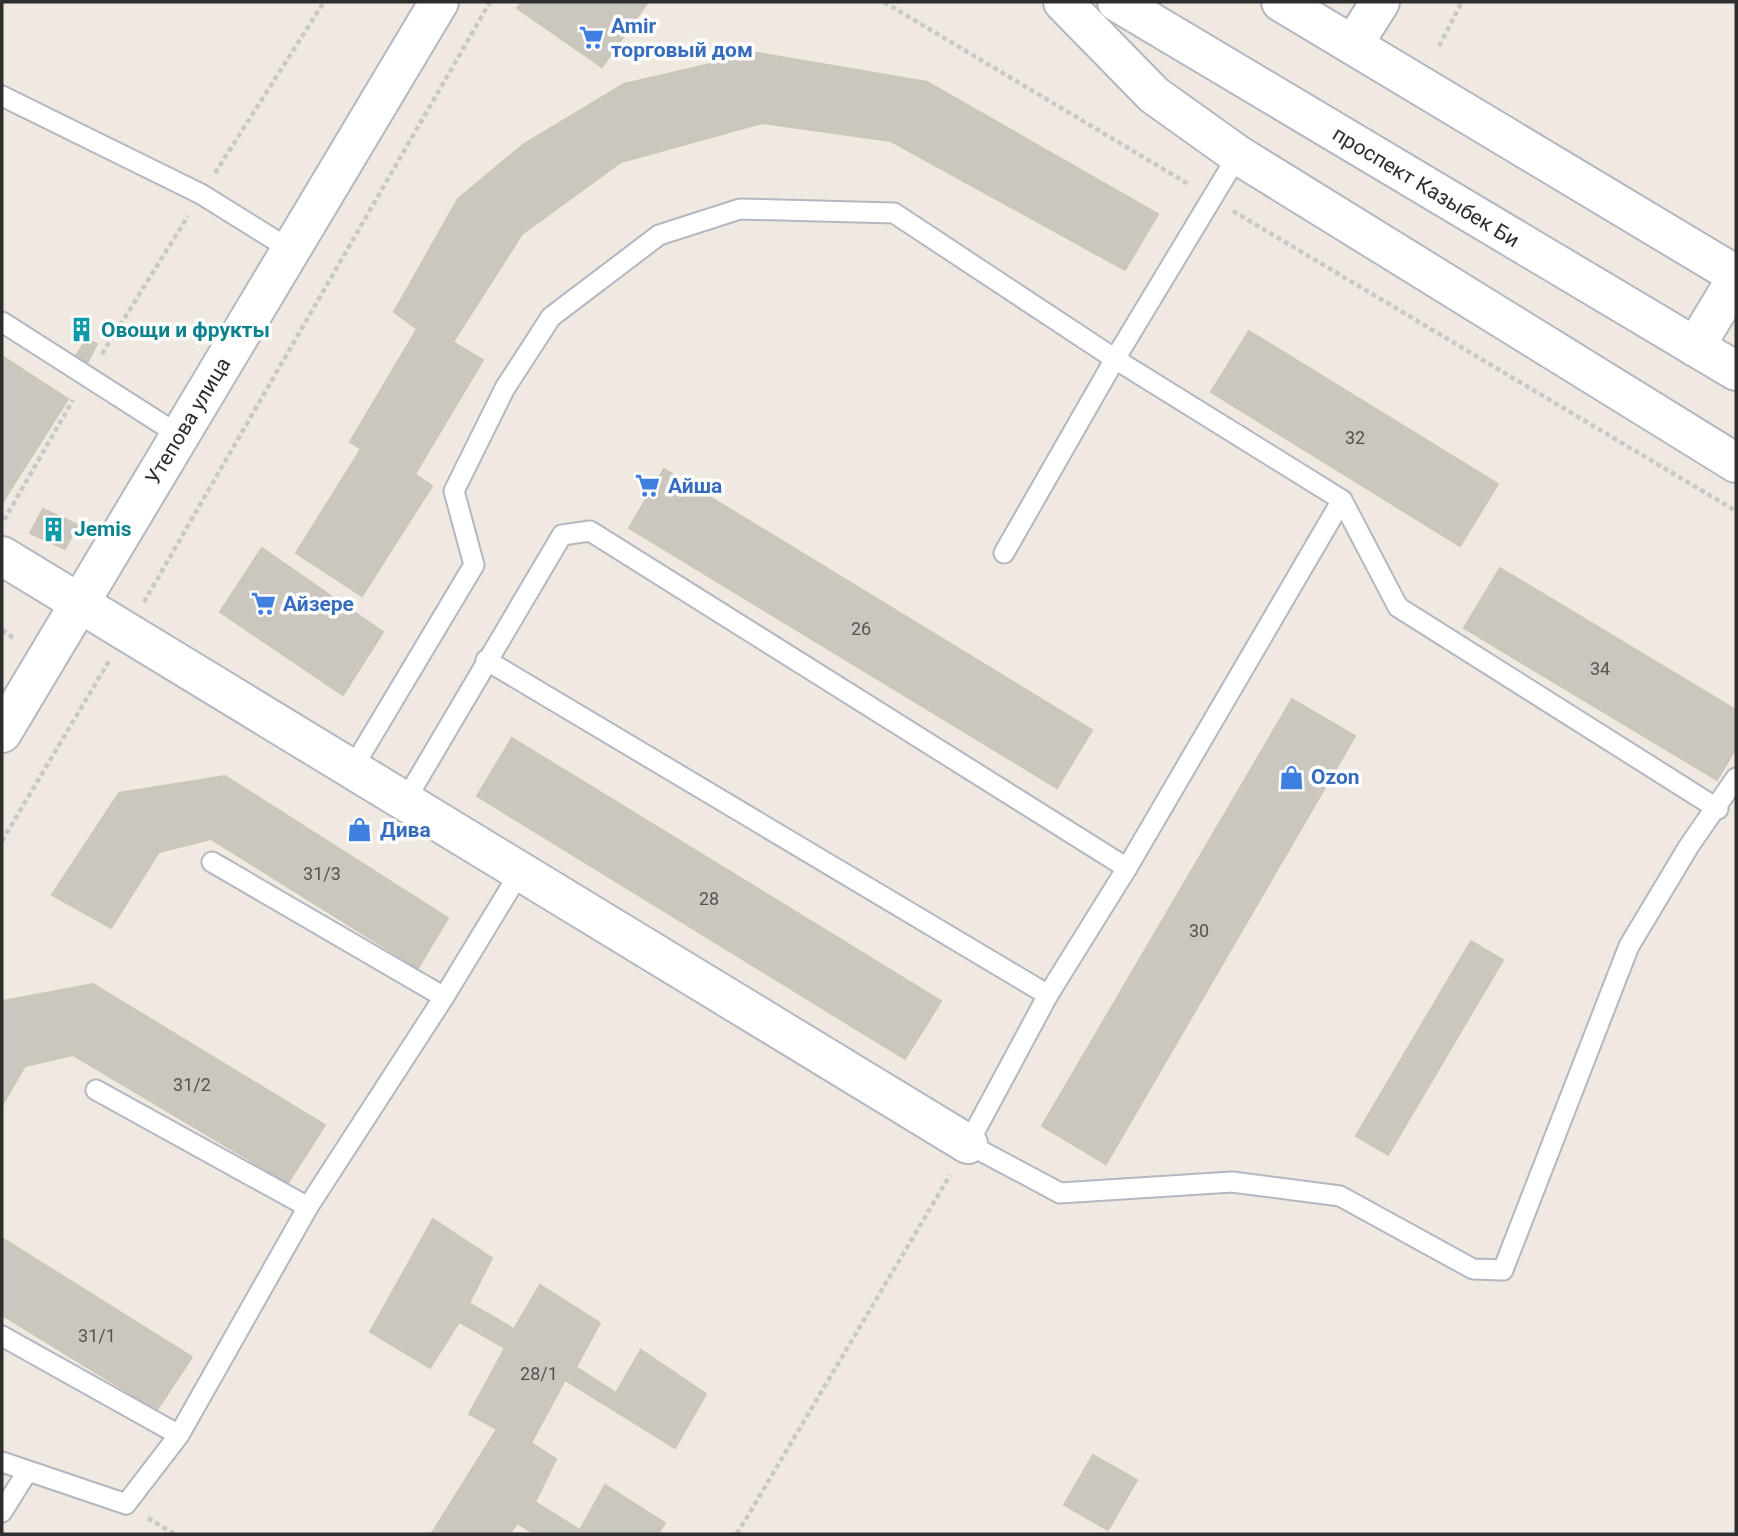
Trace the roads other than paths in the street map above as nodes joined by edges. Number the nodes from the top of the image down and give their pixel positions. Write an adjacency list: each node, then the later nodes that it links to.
1 (439, 2): 9 (street, Утепова улица)
2 (1063, 2): 8 (street)
3 (1117, 2): 12 (street, проспект Казыбек Би)
4 (1281, 2): 6 (street)
5 (1380, 2): 6 (street)
6 (1353, 45): 10 (street)
7 (2, 96): 9 (lane)
8 (1238, 155): 13 (lane); 16 (street)
9 (291, 250): 15 (street, Утепова улица)
10 (1736, 277): 12 (street)
11 (2, 323): 15 (lane)
12 (1695, 347): 14 (street, проспект Казыбек Би)
13 (1115, 359): 17 (lane); 18 (lane); 23 (lane)
14 (1736, 372)
15 (179, 435): 20 (street, Утепова улица)
16 (1736, 463)
17 (1342, 500): 26 (lane); 28 (lane)
18 (1004, 553)
19 (2, 556): 20 (street)
20 (79, 604): 22 (street, Утепова улица); 23 (street)
21 (486, 660): 25 (lane); 28 (lane); 30 (lane)
22 (2, 733)
23 (352, 769): 25 (street)
24 (1736, 778): 26 (lane)
25 (405, 801): 29 (street)
26 (1718, 809): 33 (lane)
27 (212, 862): 31 (lane)
28 (1126, 868): 30 (lane)
29 (520, 872): 31 (lane); 33 (street)
30 (1048, 995): 33 (lane)
31 (444, 997): 34 (lane)
32 (96, 1090): 34 (lane)
33 (968, 1144)
34 (308, 1207): 36 (lane)
35 (2, 1336): 36 (lane)
36 (179, 1435): 38 (lane)
37 (2, 1462): 38 (lane)
38 (27, 1472): 39 (lane)
39 (2, 1512)

